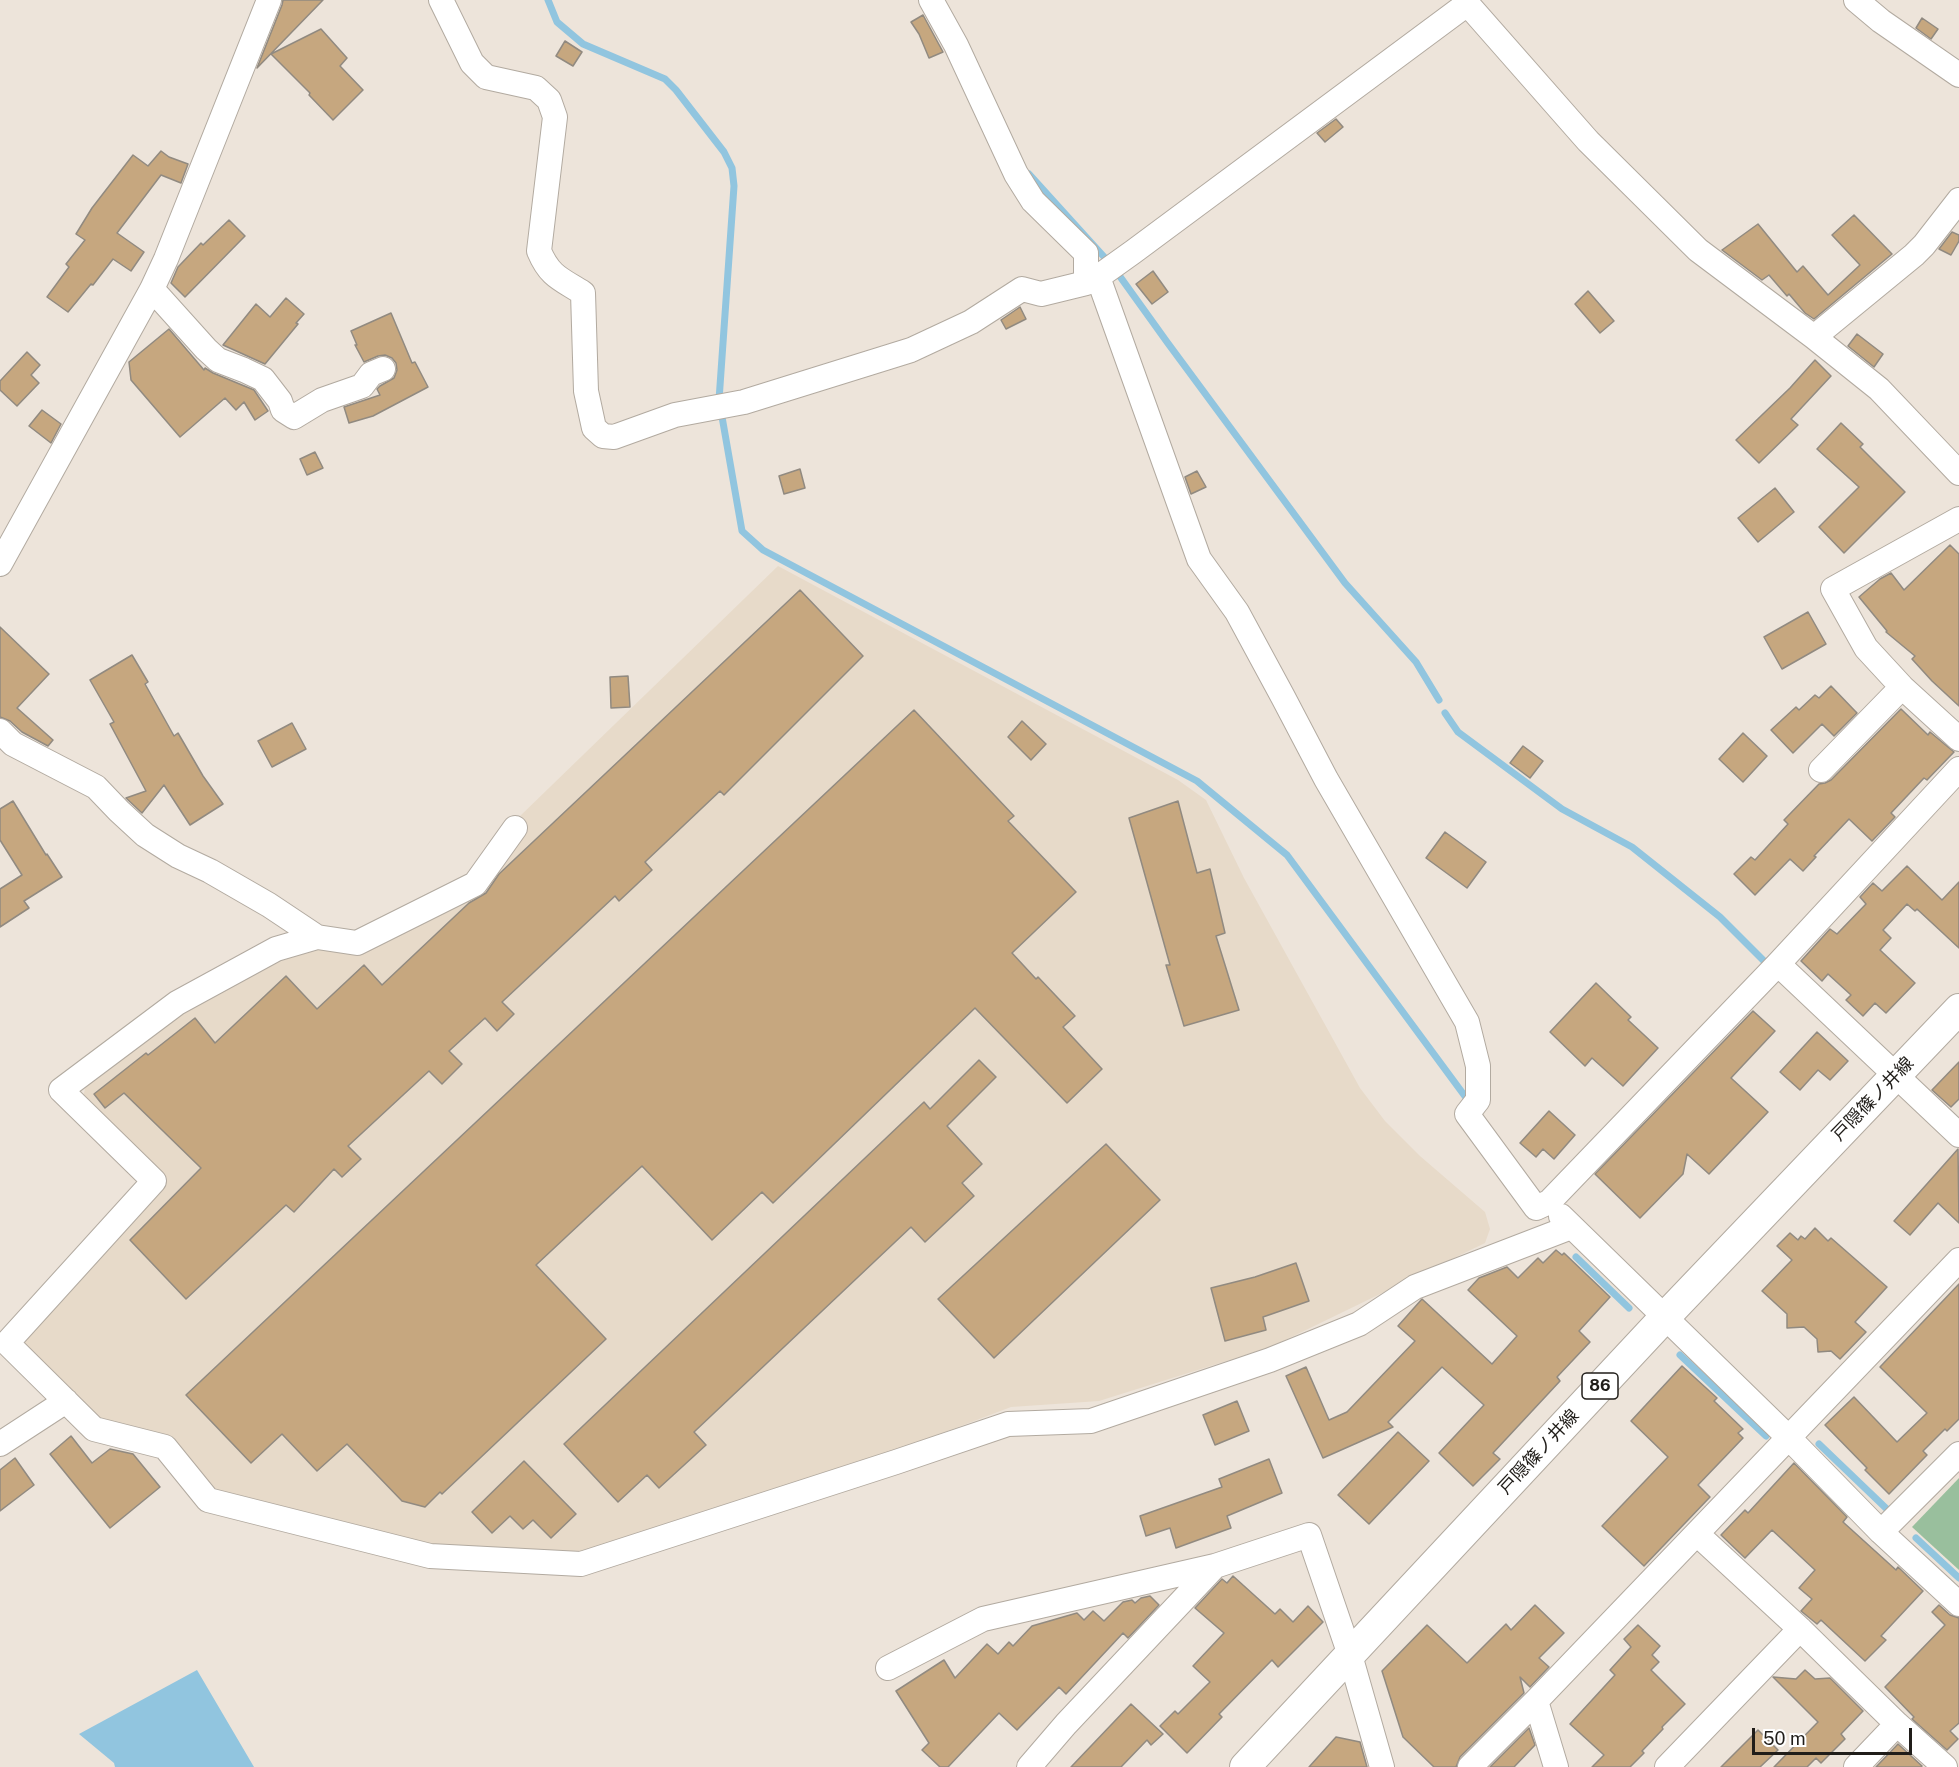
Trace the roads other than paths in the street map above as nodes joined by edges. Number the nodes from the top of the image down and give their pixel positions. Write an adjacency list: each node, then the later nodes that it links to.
1 (269, 0): 9 (street)
2 (441, 0): 8 (street)
3 (931, 0): 8 (street)
4 (1856, 0): 6 (street)
5 (1466, 2): 8 (street); 10 (street)
6 (1959, 75)
7 (1959, 200): 10 (street)
8 (1092, 280): 26 (street)
9 (152, 289): 11 (street); 14 (street)
10 (1814, 337): 12 (street)
11 (383, 369)
12 (1959, 473)
13 (1959, 519): 15 (street)
14 (0, 564)
15 (1902, 687): 17 (street); 19 (street)
16 (0, 731): 21 (street)
17 (1959, 739)
18 (1959, 769): 22 (street)
19 (1821, 770)
20 (515, 828): 21 (street)
21 (317, 937): 30 (street)
22 (1778, 964): 24 (street); 26 (street)
23 (1959, 1009): 24 (main road, 戸隠篠ノ井線 / 86)
24 (1895, 1075): 25 (street); 29 (main road, 戸隠篠ノ井線 / 86)
25 (1959, 1135)
26 (1549, 1202): 27 (street)
27 (1570, 1227): 29 (street); 30 (street)
28 (1959, 1260): 31 (street)
29 (1665, 1317): 31 (street); 39 (main road, 戸隠篠ノ井線 / 86)
30 (66, 1401): 32 (street)
31 (1788, 1437): 34 (street); 35 (street)
32 (0, 1444)
33 (1959, 1454): 34 (street)
34 (1881, 1532): 37 (street)
35 (1697, 1534): 38 (street); 41 (street)
36 (1215, 1566): 39 (street); 40 (street); 44 (street)
37 (1959, 1604)
38 (1800, 1629): 42 (street); 49 (street)
39 (1350, 1655): 45 (main road, 戸隠篠ノ井線 / 86); 46 (street)
40 (888, 1668)
41 (1536, 1701): 47 (street); 48 (street)
42 (1897, 1724): 50 (street); 51 (street)
43 (1959, 1753): 51 (street)
44 (1029, 1767)
45 (1245, 1767)
46 (1382, 1767)
47 (1470, 1767)
48 (1556, 1767)
49 (1667, 1767)
50 (1856, 1767)
51 (1945, 1767)

